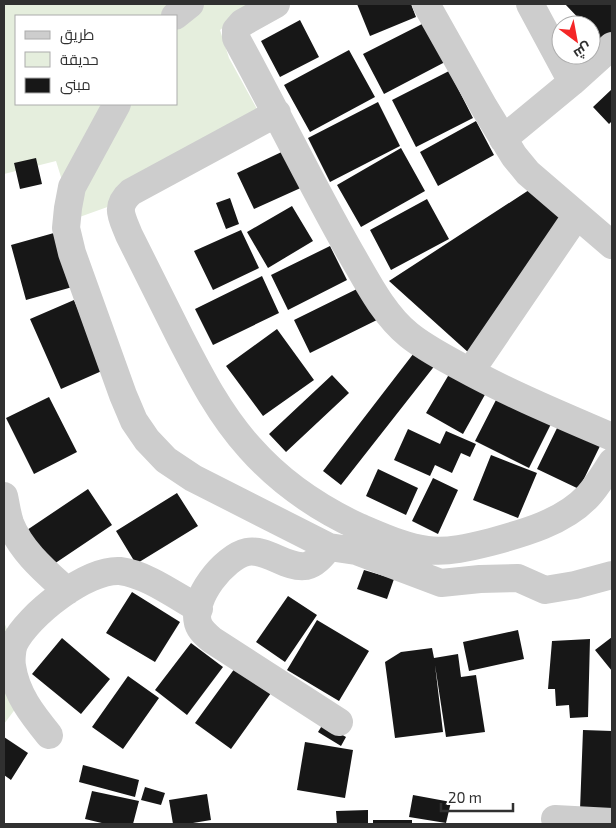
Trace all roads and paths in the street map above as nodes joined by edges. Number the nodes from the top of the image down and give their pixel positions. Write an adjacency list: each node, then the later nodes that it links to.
1 (190, 4): 5 (street)
2 (276, 4): 9 (street)
3 (426, 4): 10 (street)
4 (530, 4): 7 (street)
5 (176, 15)
6 (612, 46): 7 (street)
7 (572, 82): 10 (street)
8 (115, 105): 17 (street)
9 (277, 113): 13 (street); 15 (street)
10 (503, 139): 11 (street)
11 (577, 215): 12 (street); 13 (street)
12 (612, 245)
13 (470, 372): 14 (street)
14 (612, 437)
15 (612, 462)
16 (4, 496): 19 (street)
17 (329, 547): 18 (street); 20 (street)
18 (612, 575)
19 (67, 591): 20 (street); 22 (street)
20 (199, 609): 21 (street)
21 (339, 722)
22 (49, 735)
23 (555, 819): 24 (street)
24 (612, 822)

